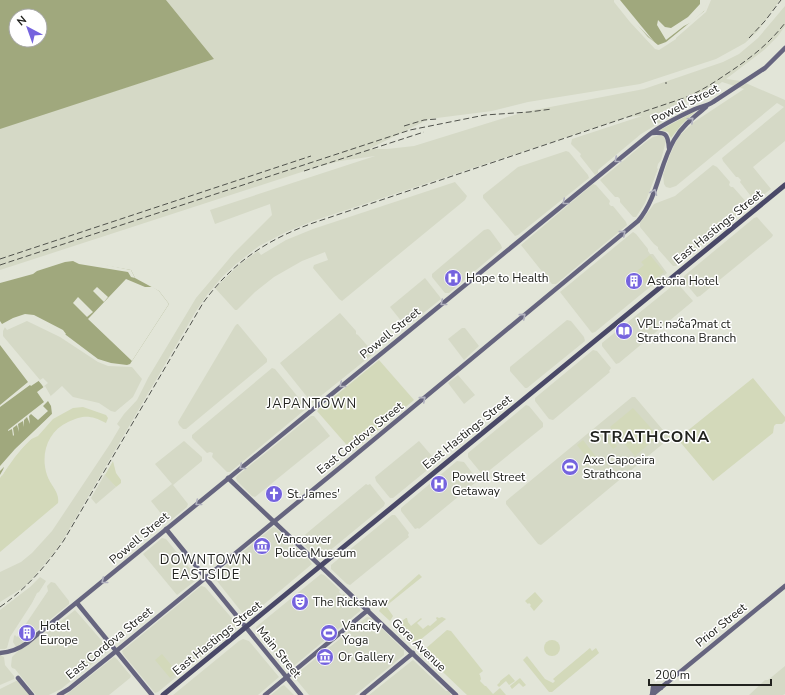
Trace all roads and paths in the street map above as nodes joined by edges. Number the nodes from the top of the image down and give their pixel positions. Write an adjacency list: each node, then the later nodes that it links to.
1 (785, 48): 2 (main road, Powell Street)
2 (708, 106): 3 (main road, Powell Street); 4 (main road, East Cordova Street, one-way to 2)
3 (650, 134): 4 (main road); 6 (main road, Powell Street, one-way to 6)
4 (669, 150): 7 (main road, East Cordova Street, one-way to 4)
5 (785, 185): 9 (main road, East Hastings Street)
6 (228, 478): 7 (main road, Gore Avenue); 8 (main road, Powell Street, one-way to 8)
7 (274, 521): 9 (main road, Gore Avenue); 10 (main road, East Cordova Street)
8 (166, 529): 10 (main road, Main Street); 12 (main road, Powell Street, one-way to 12)
9 (321, 566): 13 (main road, Gore Avenue); 14 (main road, East Hastings Street)
10 (205, 577): 14 (main road, Main Street); 15 (main road, East Cordova Street)
11 (785, 586): 28 (main road, Prior Street)
12 (76, 603): 15 (main road); 16 (main road, Powell Street)
13 (368, 610): 17 (main road, Gore Avenue); 18 (main road)
14 (246, 627): 18 (main road, Main Street); 23 (main road, East Hastings Street)
15 (116, 651): 21 (main road, East Cordova Street); 22 (main road)
16 (0, 653)
17 (412, 653): 26 (main road); 27 (main road, Gore Avenue)
18 (287, 677): 24 (main road); 25 (main road, Main Street)
19 (18, 678): 20 (main road)
20 (32, 695)
21 (59, 695)
22 (152, 695)
23 (163, 695)
24 (265, 695)
25 (302, 695)
26 (362, 695)
27 (456, 695)
28 (652, 695)

